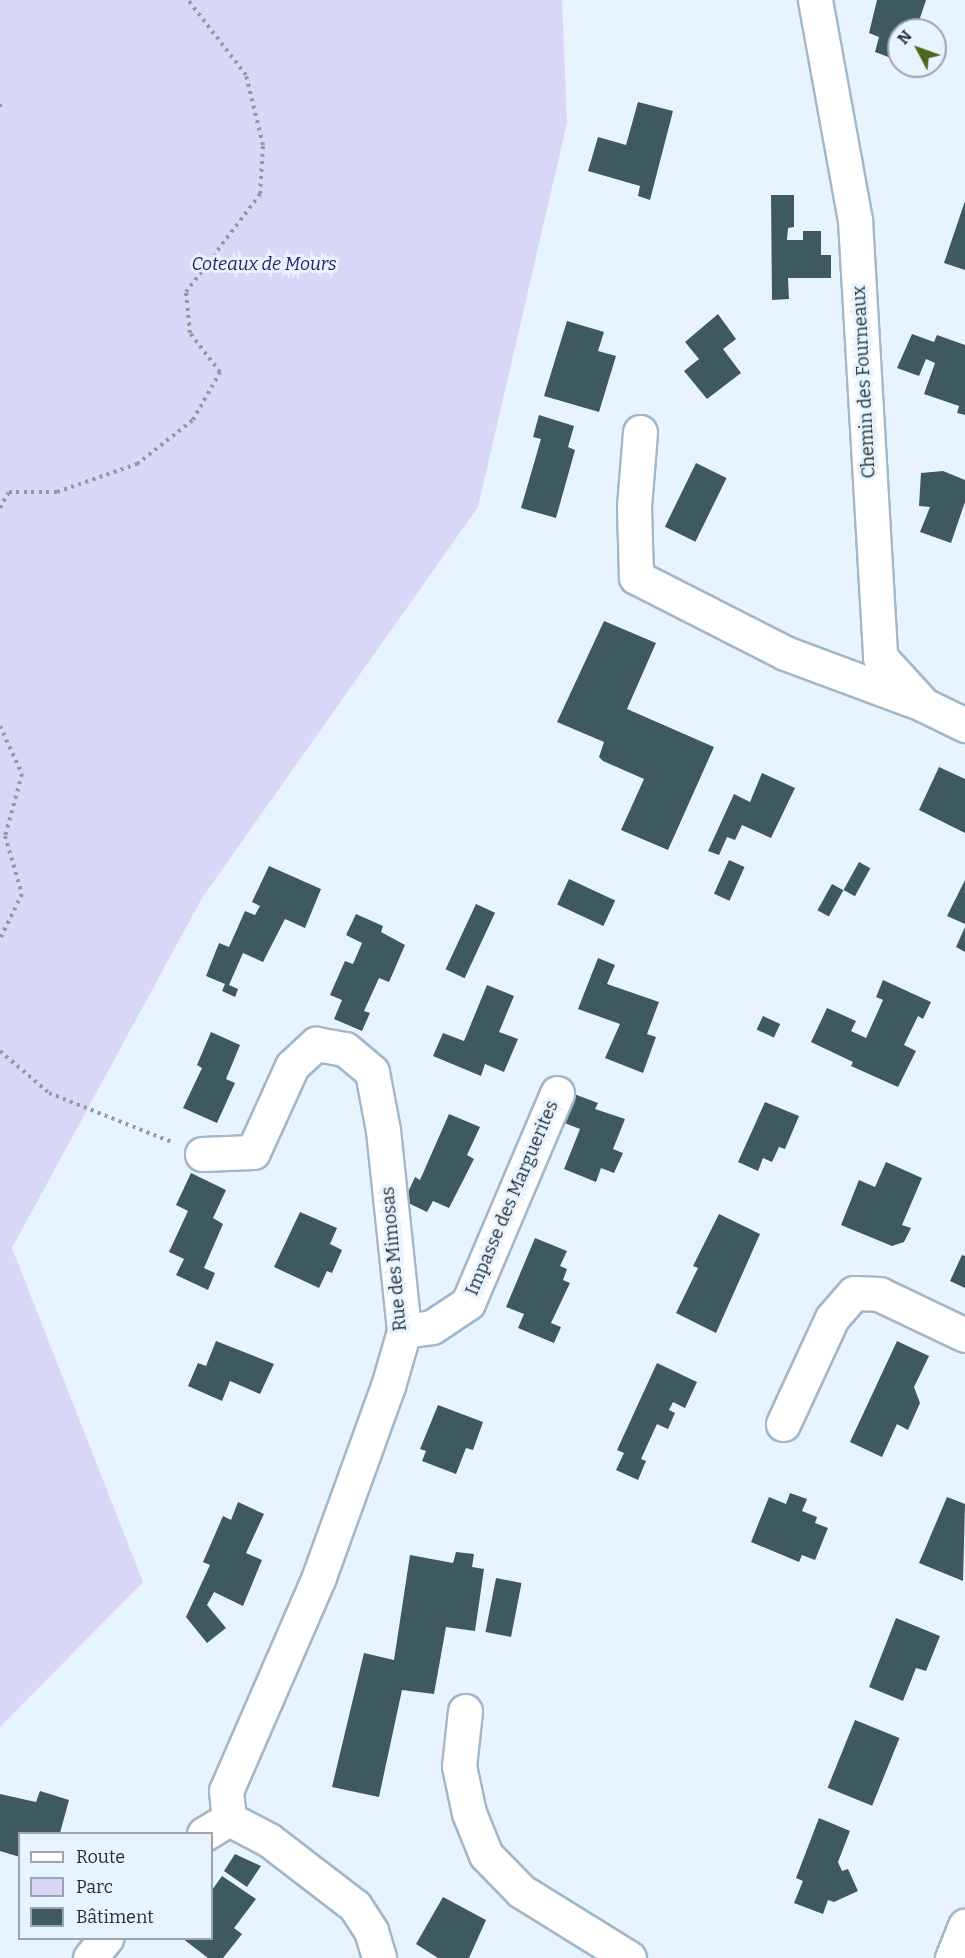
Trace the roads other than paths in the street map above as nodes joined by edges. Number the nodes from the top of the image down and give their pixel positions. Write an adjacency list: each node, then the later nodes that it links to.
1 (815, 0): 3 (street, Chemin des Fourneaux)
2 (640, 432): 3 (street)
3 (924, 705): 4 (street, Chemin des Fourneaux)
4 (965, 724)
5 (557, 1093): 7 (street, Impasse des Marguerites)
6 (202, 1154): 7 (street, Rue des Mimosas)
7 (404, 1331): 11 (street, Rue des Mimosas)
8 (965, 1335): 9 (street)
9 (783, 1424)
10 (465, 1710): 16 (street)
11 (217, 1826): 15 (street, Rue des Mimosas)
12 (965, 1925): 17 (street)
13 (104, 1940): 14 (street)
14 (90, 1958)
15 (379, 1958)
16 (629, 1958)
17 (952, 1958)

